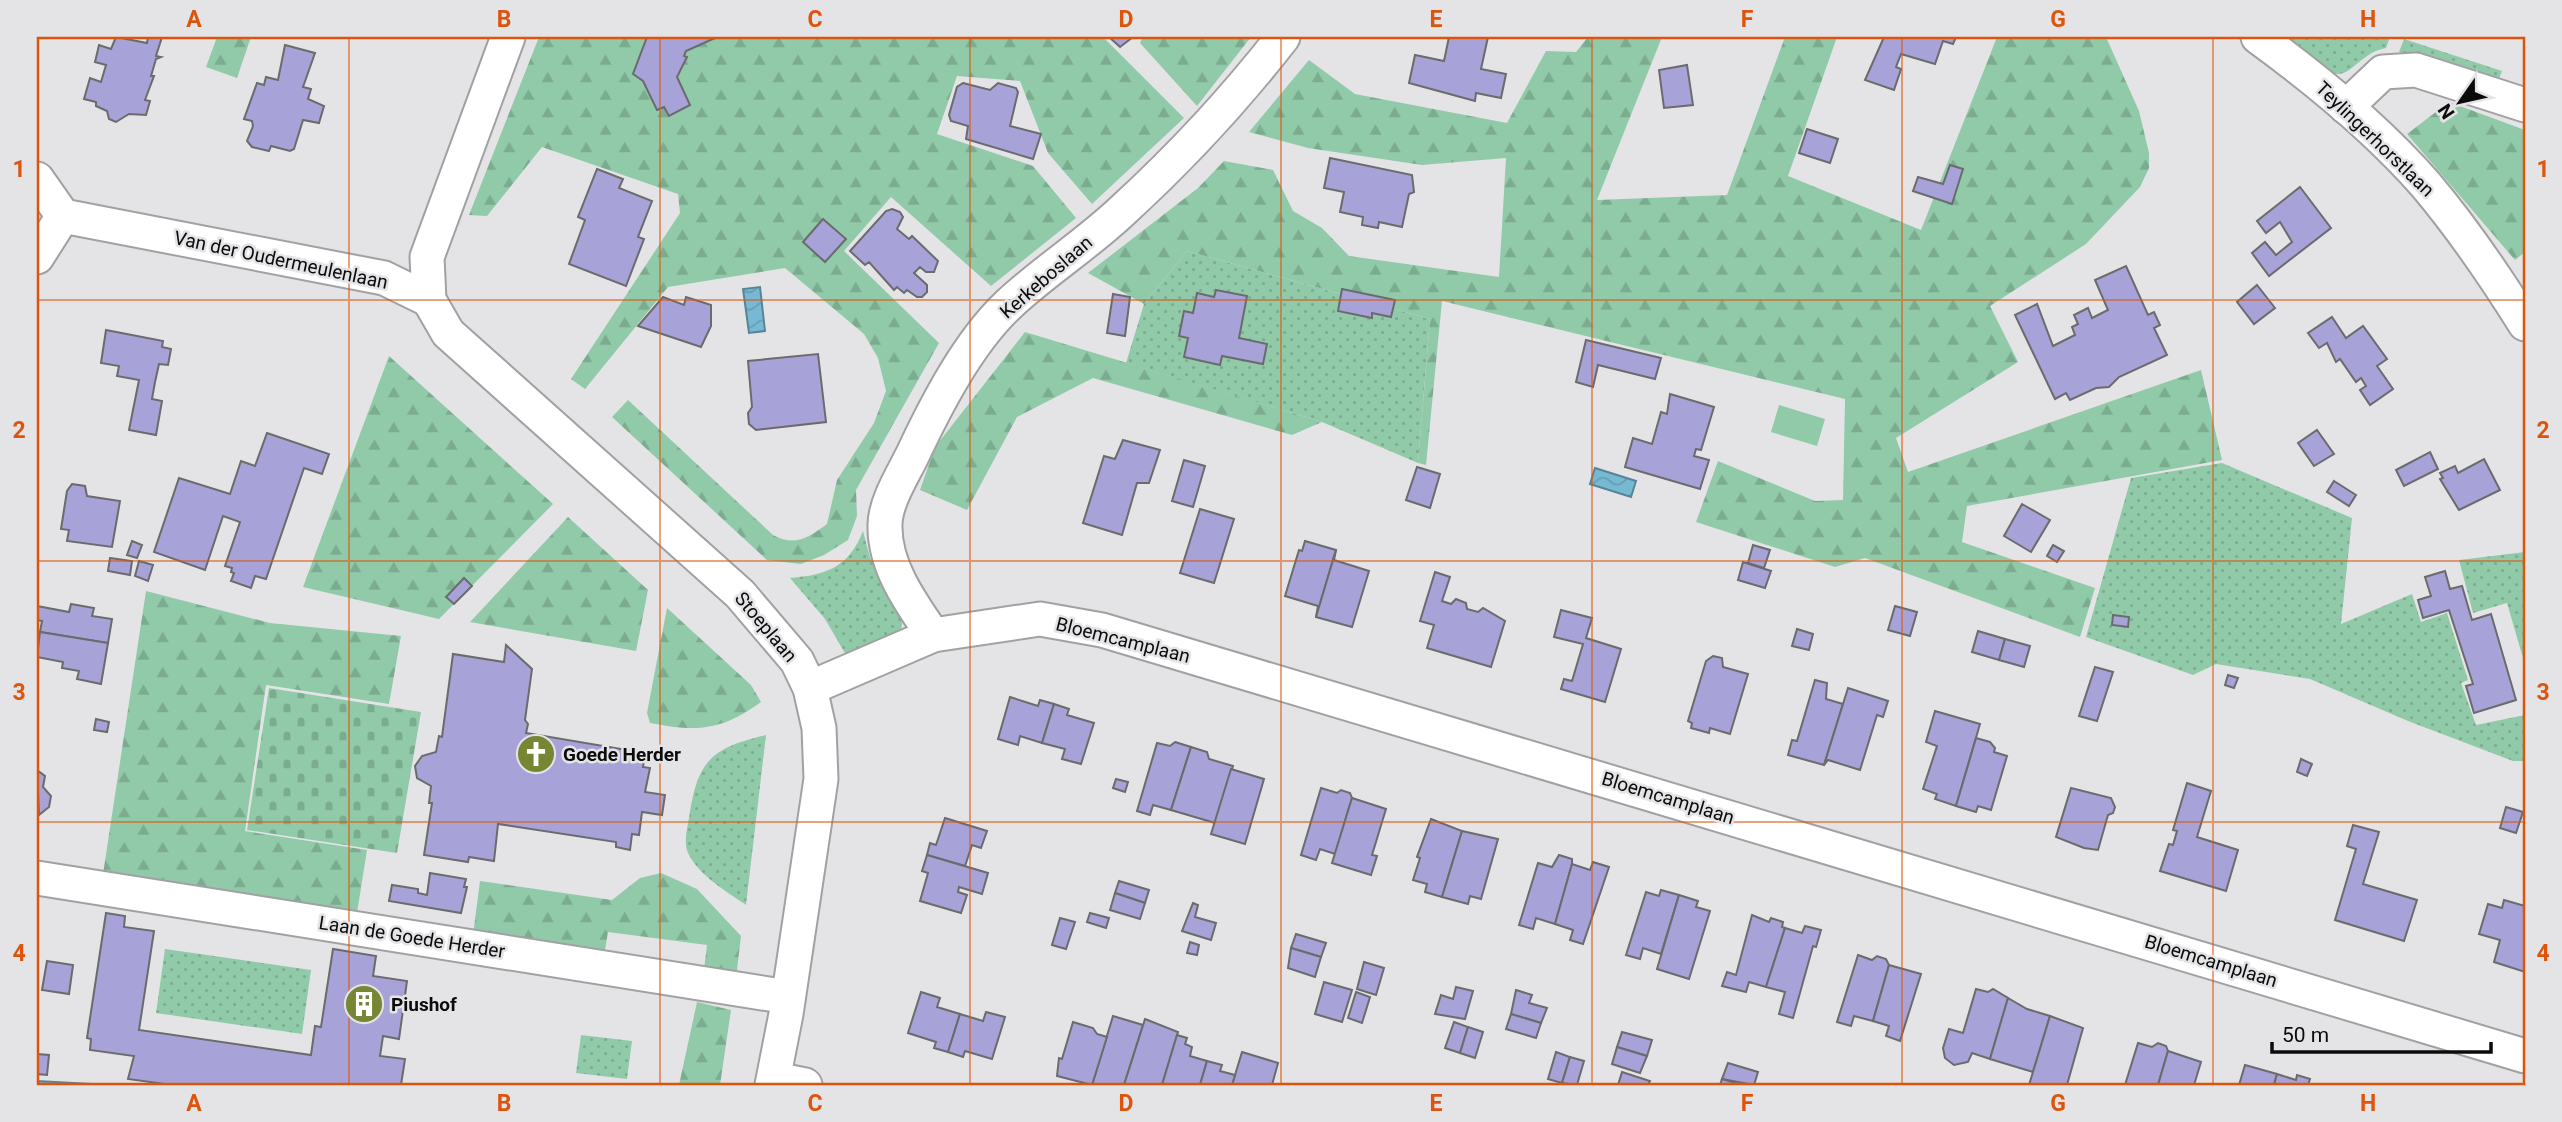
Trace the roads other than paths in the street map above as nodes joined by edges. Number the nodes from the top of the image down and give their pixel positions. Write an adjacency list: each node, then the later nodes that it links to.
1 (508, 37): 9 (street)
2 (1283, 37): 11 (street, Kerkeboslaan)
3 (2258, 37): 5 (street, Teylingerhorstlaan)
4 (2525, 105): 5 (street)
5 (2346, 107): 10 (street, Teylingerhorstlaan)
6 (37, 179): 7 (street)
7 (63, 216): 8 (street); 9 (street, Van der Oudermeulenlaan)
8 (38, 252)
9 (429, 300): 12 (street, Stoeplaan)
10 (2525, 324)
11 (933, 635): 12 (street, Bloemcamplaan); 15 (street, Bloemcamplaan)
12 (810, 688): 14 (street, Stoeplaan)
13 (37, 878): 14 (street, Laan de Goede Herder)
14 (788, 997): 16 (street, Stoeplaan)
15 (2525, 1056)
16 (782, 1084)

